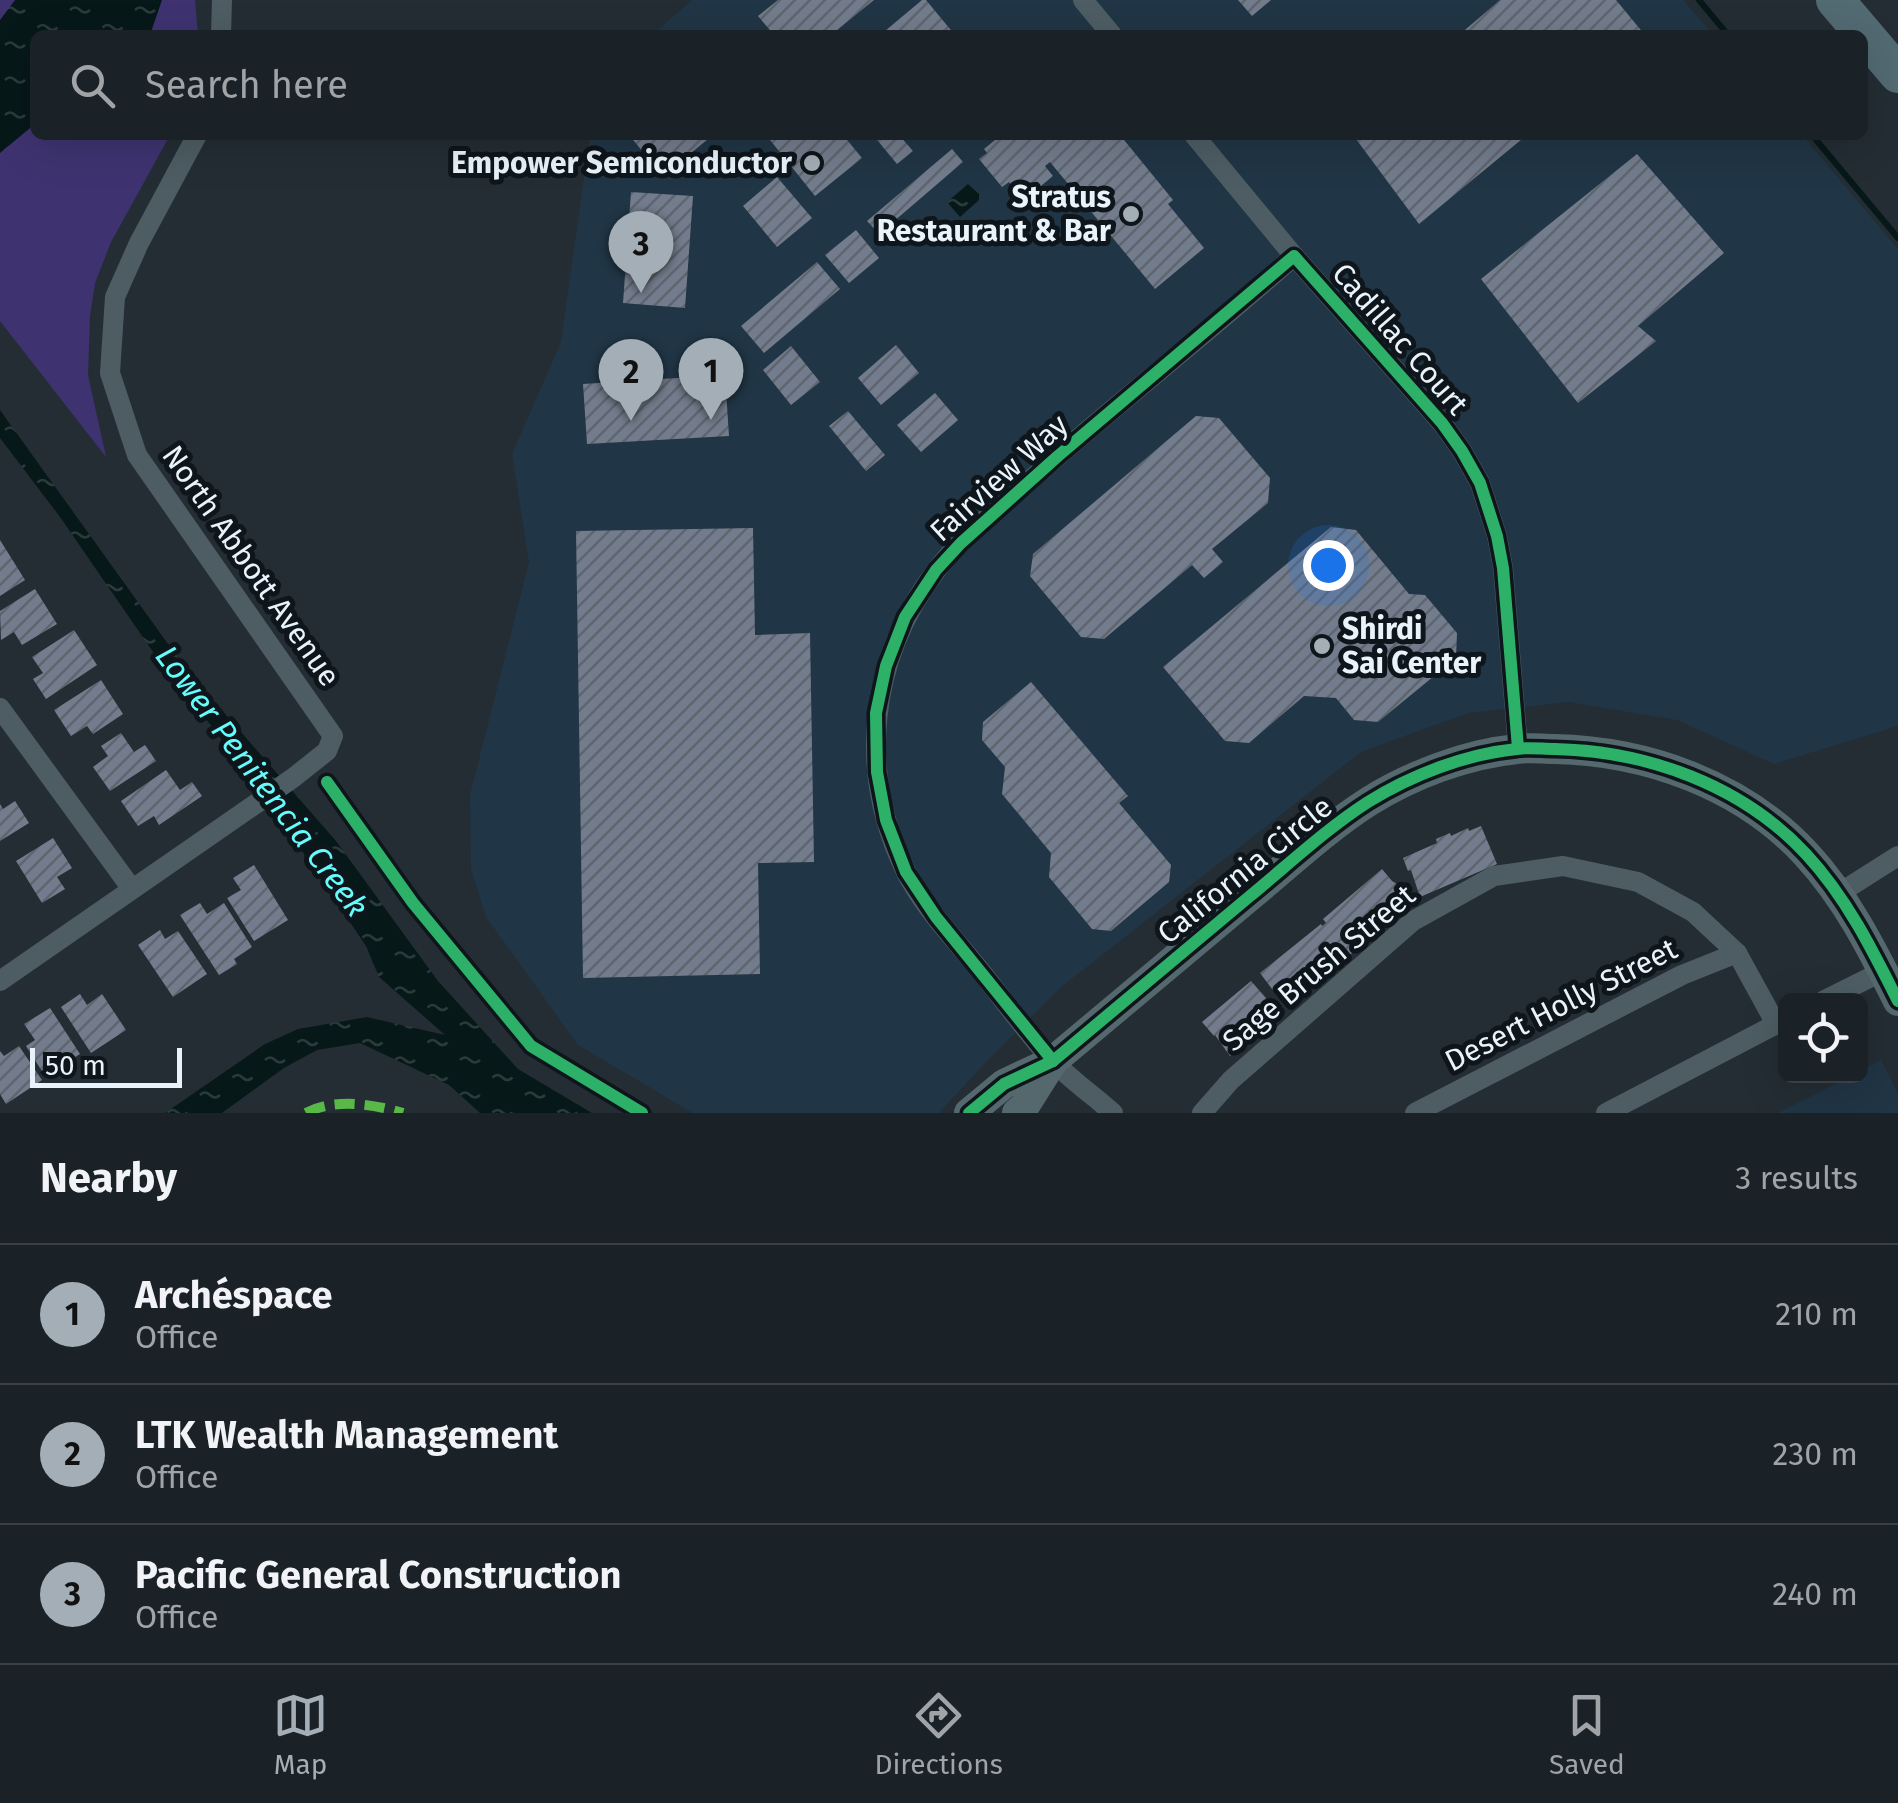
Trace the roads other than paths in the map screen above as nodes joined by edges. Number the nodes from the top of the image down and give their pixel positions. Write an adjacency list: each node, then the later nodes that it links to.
1 (222, 0): 4 (street)
2 (1083, 0): 5 (street)
3 (1834, 0): 6 (highway)
4 (220, 30)
5 (1108, 30)
6 (1860, 30)
7 (1868, 39): 8 (highway)
8 (1898, 74)
9 (194, 140): 15 (street, North Abbott Avenue)
10 (1198, 140): 11 (street, Cadillac Court)
11 (1294, 256): 13 (street, Cadillac Court); 24 (street, Fairview Way)
12 (0, 708): 15 (street)
13 (1518, 748): 16 (street, California Circle); 24 (street, California Circle)
14 (1898, 856): 16 (street)
15 (132, 889): 19 (street, North Abbott Avenue)
16 (1838, 894): 18 (street, California Circle)
17 (1736, 954): 22 (street, Sage Brush Street); 28 (street, Sage Brush Street); 29 (street, Desert Holly Street)
18 (1883, 971): 20 (street); 21 (street, California Circle)
19 (0, 980)
20 (1837, 993)
21 (1898, 1000)
22 (1778, 1017)
23 (1778, 1023): 30 (street)
24 (1053, 1061): 25 (street, California Circle); 26 (street, California Circle); 27 (street, Fairview Way)
25 (969, 1113)
26 (1017, 1113)
27 (1113, 1113)
28 (1202, 1113)
29 (1414, 1113)
30 (1606, 1113)

